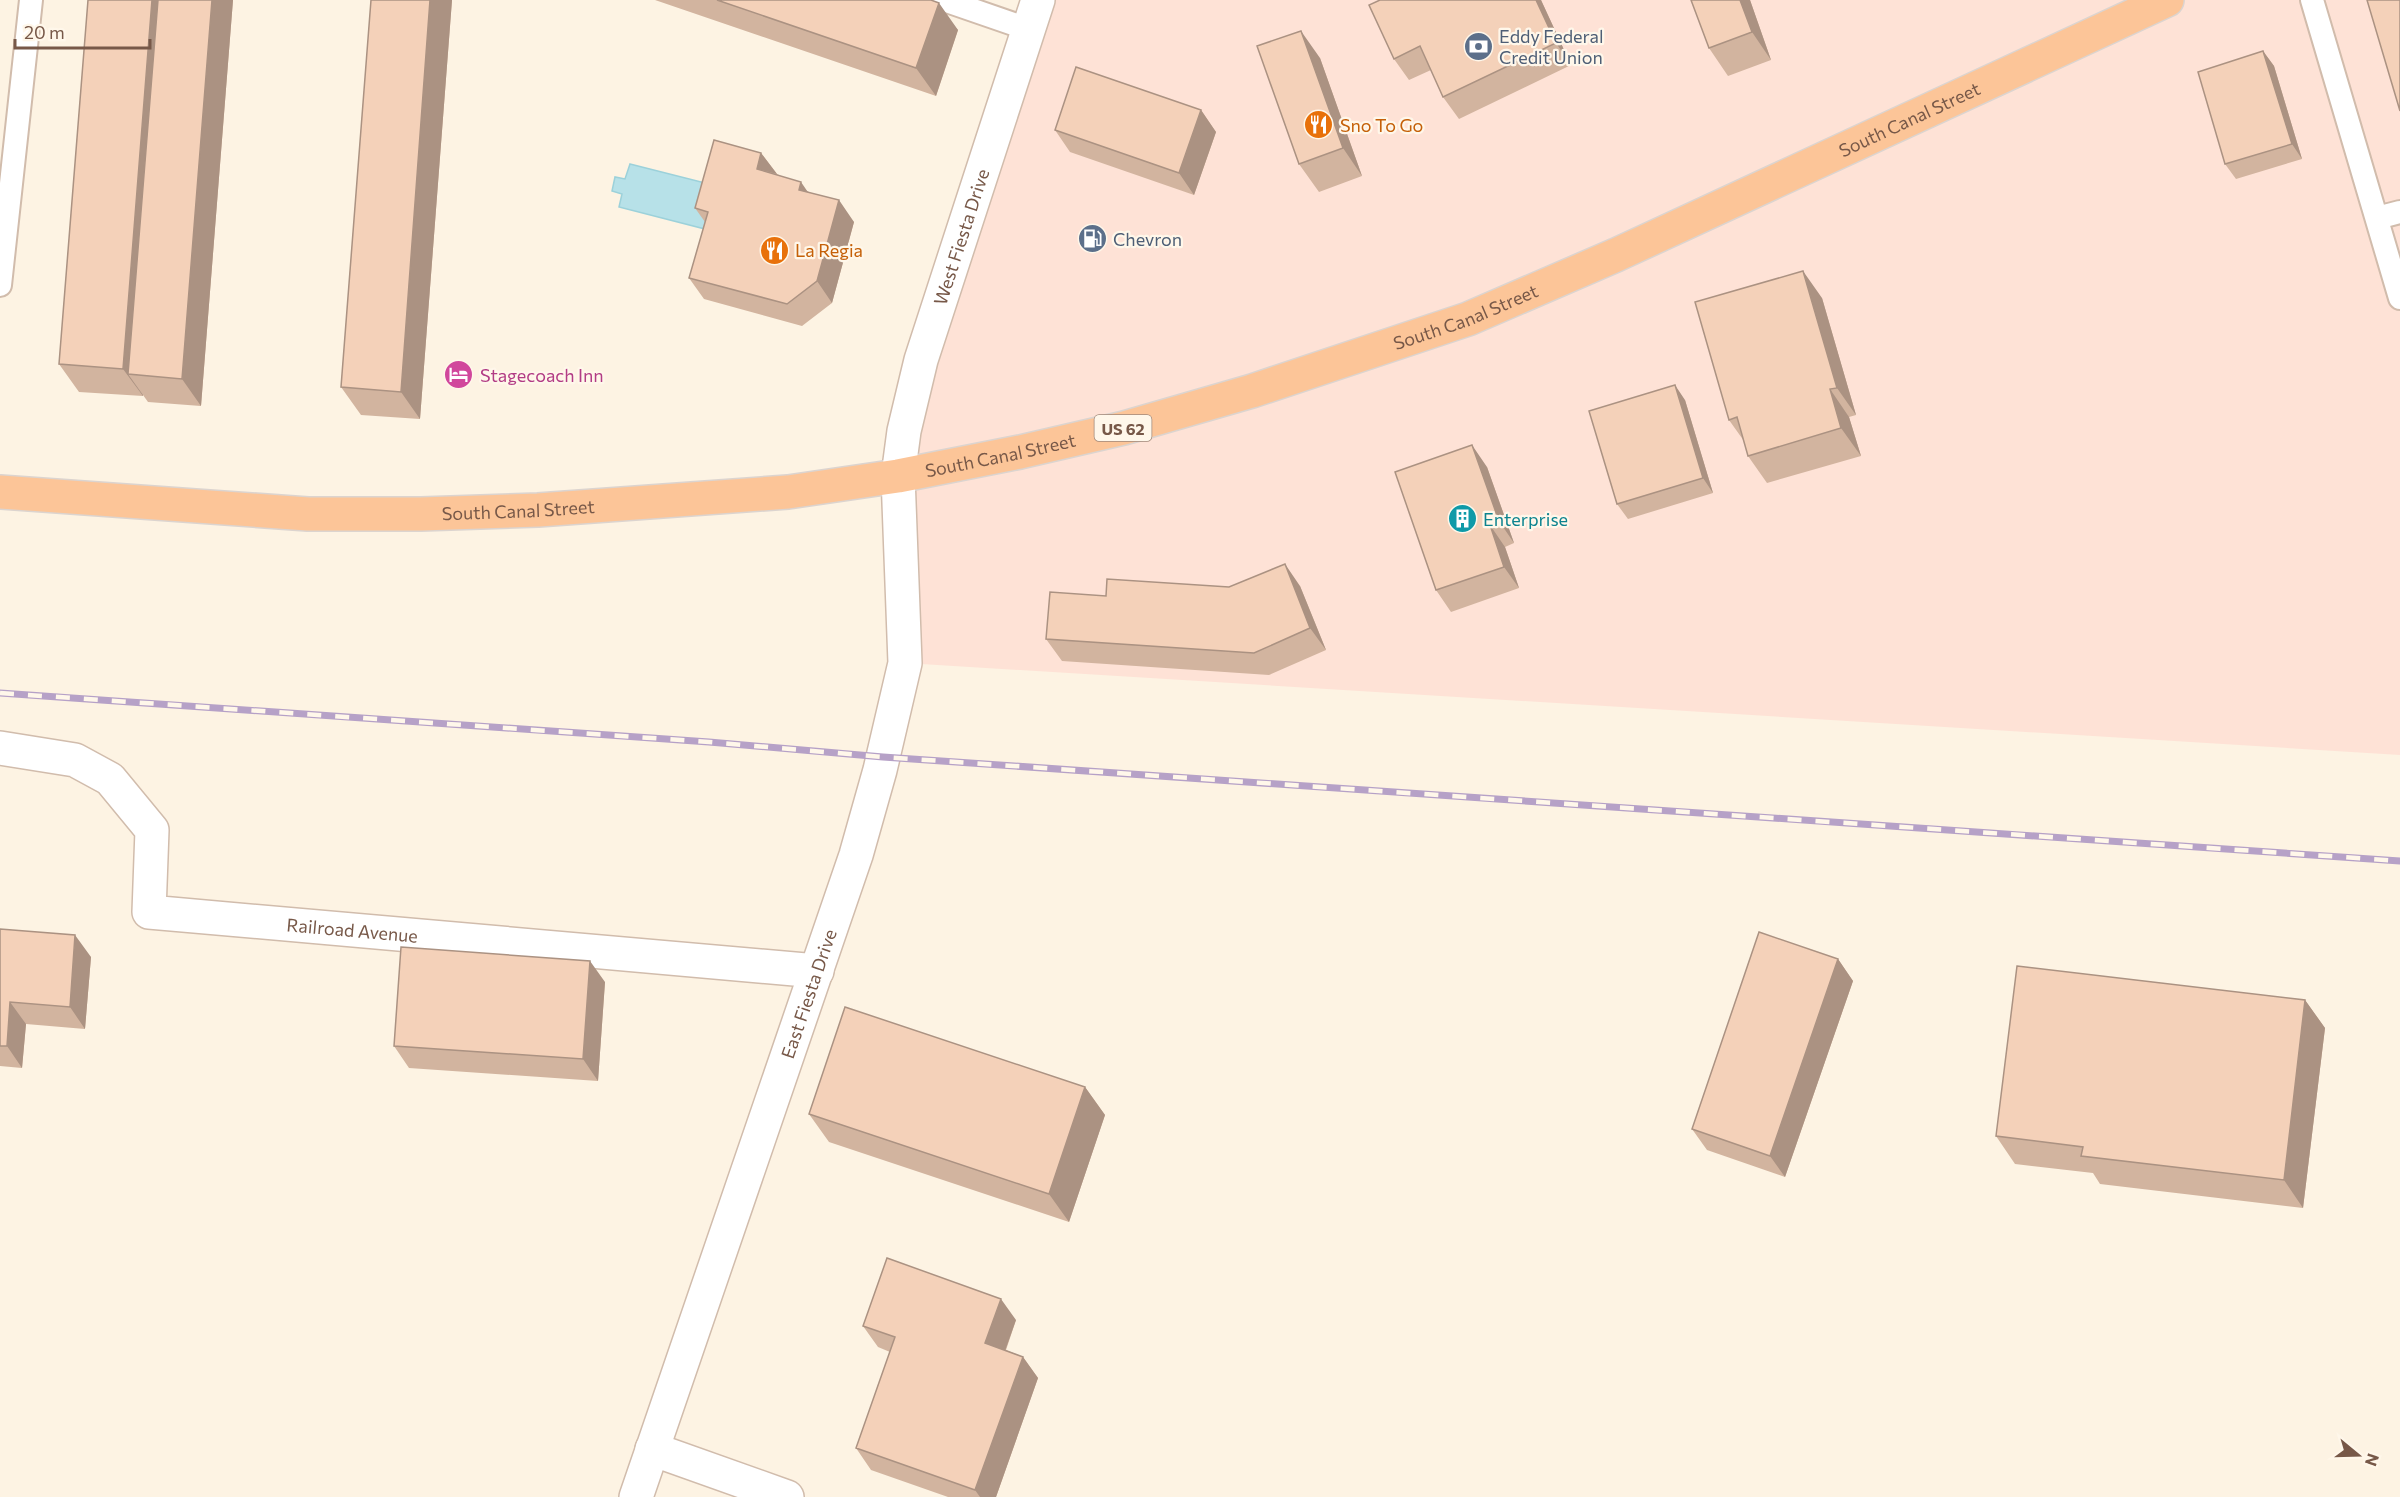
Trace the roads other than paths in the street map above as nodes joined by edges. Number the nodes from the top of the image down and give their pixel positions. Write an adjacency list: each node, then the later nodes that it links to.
1 (27, 0): 8 (lane)
2 (944, 0): 5 (lane)
3 (2167, 0): 10 (highway, South Canal Street / US 62)
4 (2312, 0): 7 (lane)
5 (1033, 15): 10 (street, West Fiesta Drive)
6 (2400, 212): 7 (lane)
7 (2377, 218): 9 (lane)
8 (0, 285)
9 (2400, 298)
10 (898, 476): 11 (highway, South Canal Street / US 62); 13 (street, East Fiesta Drive)
11 (0, 492)
12 (0, 748): 13 (street, Railroad Avenue)
13 (817, 971): 14 (street, East Fiesta Drive)
14 (652, 1449): 15 (street, East Fiesta Drive); 16 (street)
15 (636, 1497)
16 (786, 1497)

